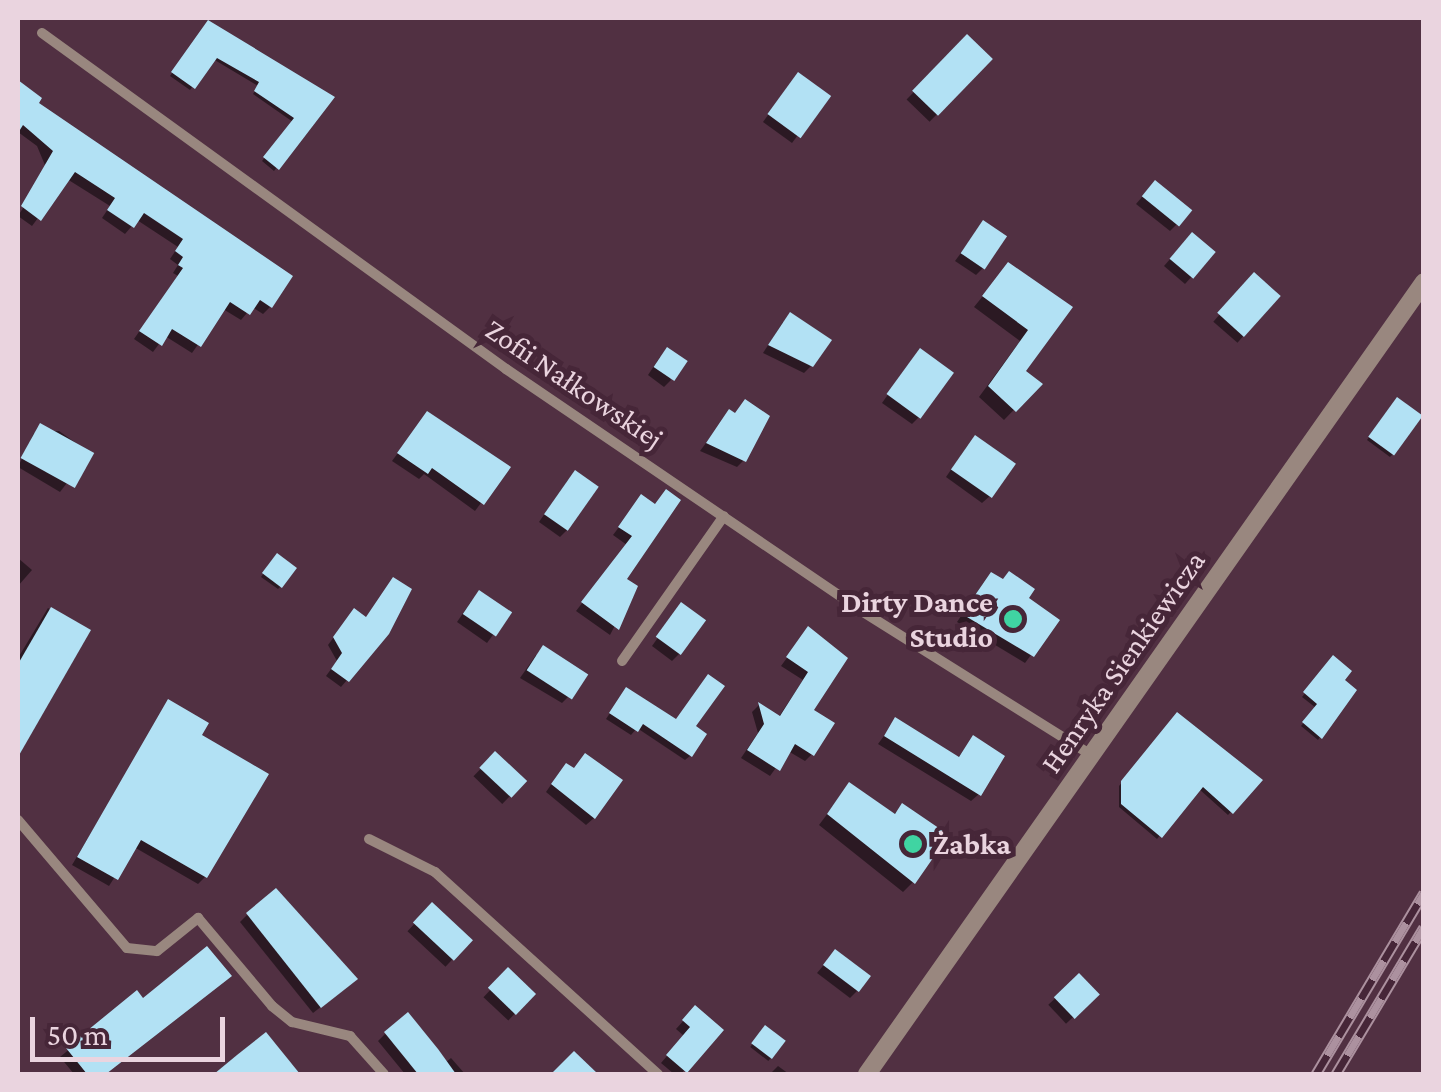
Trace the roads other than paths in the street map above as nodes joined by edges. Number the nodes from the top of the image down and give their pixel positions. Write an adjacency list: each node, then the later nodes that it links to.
1 (42, 34): 3 (street, Zofii Nałkowskiej)
2 (1424, 282): 5 (street, Henryka Sienkiewicza)
3 (724, 516): 4 (street); 5 (street, Zofii Nałkowskiej)
4 (622, 661)
5 (1091, 756): 10 (street, Henryka Sienkiewicza)
6 (18, 820): 8 (street)
7 (369, 839): 9 (street)
8 (384, 1074)
9 (658, 1074)
10 (867, 1074)

